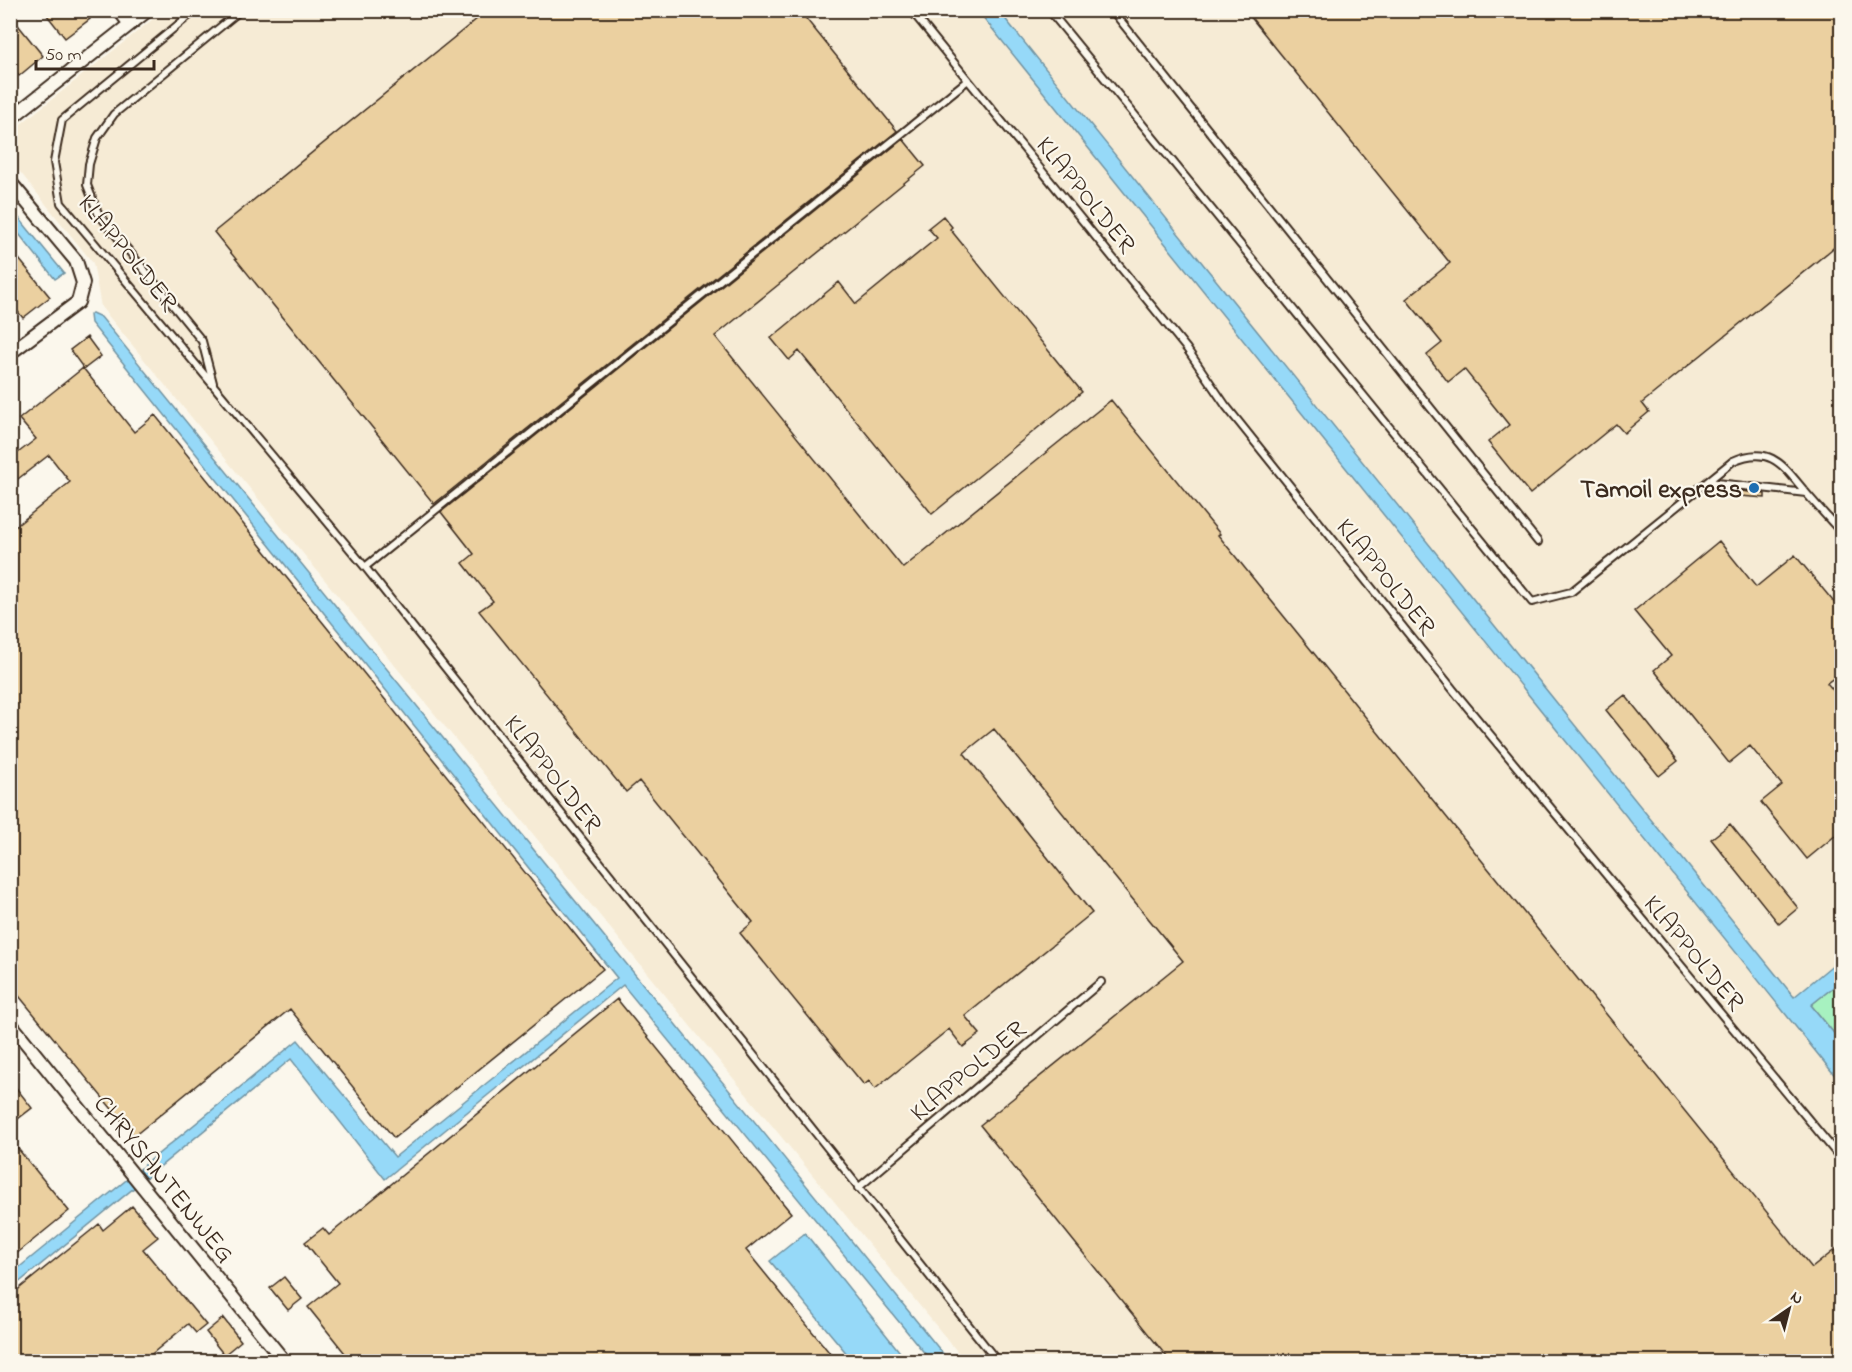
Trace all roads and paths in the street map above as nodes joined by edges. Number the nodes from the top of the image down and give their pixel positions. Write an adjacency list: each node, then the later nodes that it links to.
1 (119, 10): 8 (street)
2 (148, 10): 8 (street)
3 (196, 10): 13 (lane, KLAPPOLDER)
4 (241, 10): 13 (lane, KLAPPOLDER)
5 (911, 10): 9 (lane, KLAPPOLDER)
6 (1049, 10): 14 (lane)
7 (1112, 10): 17 (lane)
8 (130, 24): 10 (street)
9 (968, 80): 18 (lane); 21 (lane, KLAPPOLDER)
10 (10, 119)
11 (10, 182): 12 (street)
12 (10, 353)
13 (214, 386): 18 (lane, KLAPPOLDER)
14 (1708, 482): 15 (lane); 15 (lane)
15 (1806, 493): 16 (lane)
16 (1842, 533)
17 (1538, 542)
18 (364, 567): 22 (lane, KLAPPOLDER)
19 (1101, 982): 22 (lane, KLAPPOLDER)
20 (10, 1023): 23 (street, CHRYSANTENWEG)
21 (1842, 1160)
22 (858, 1188): 24 (lane, KLAPPOLDER)
23 (285, 1362)
24 (998, 1362)

